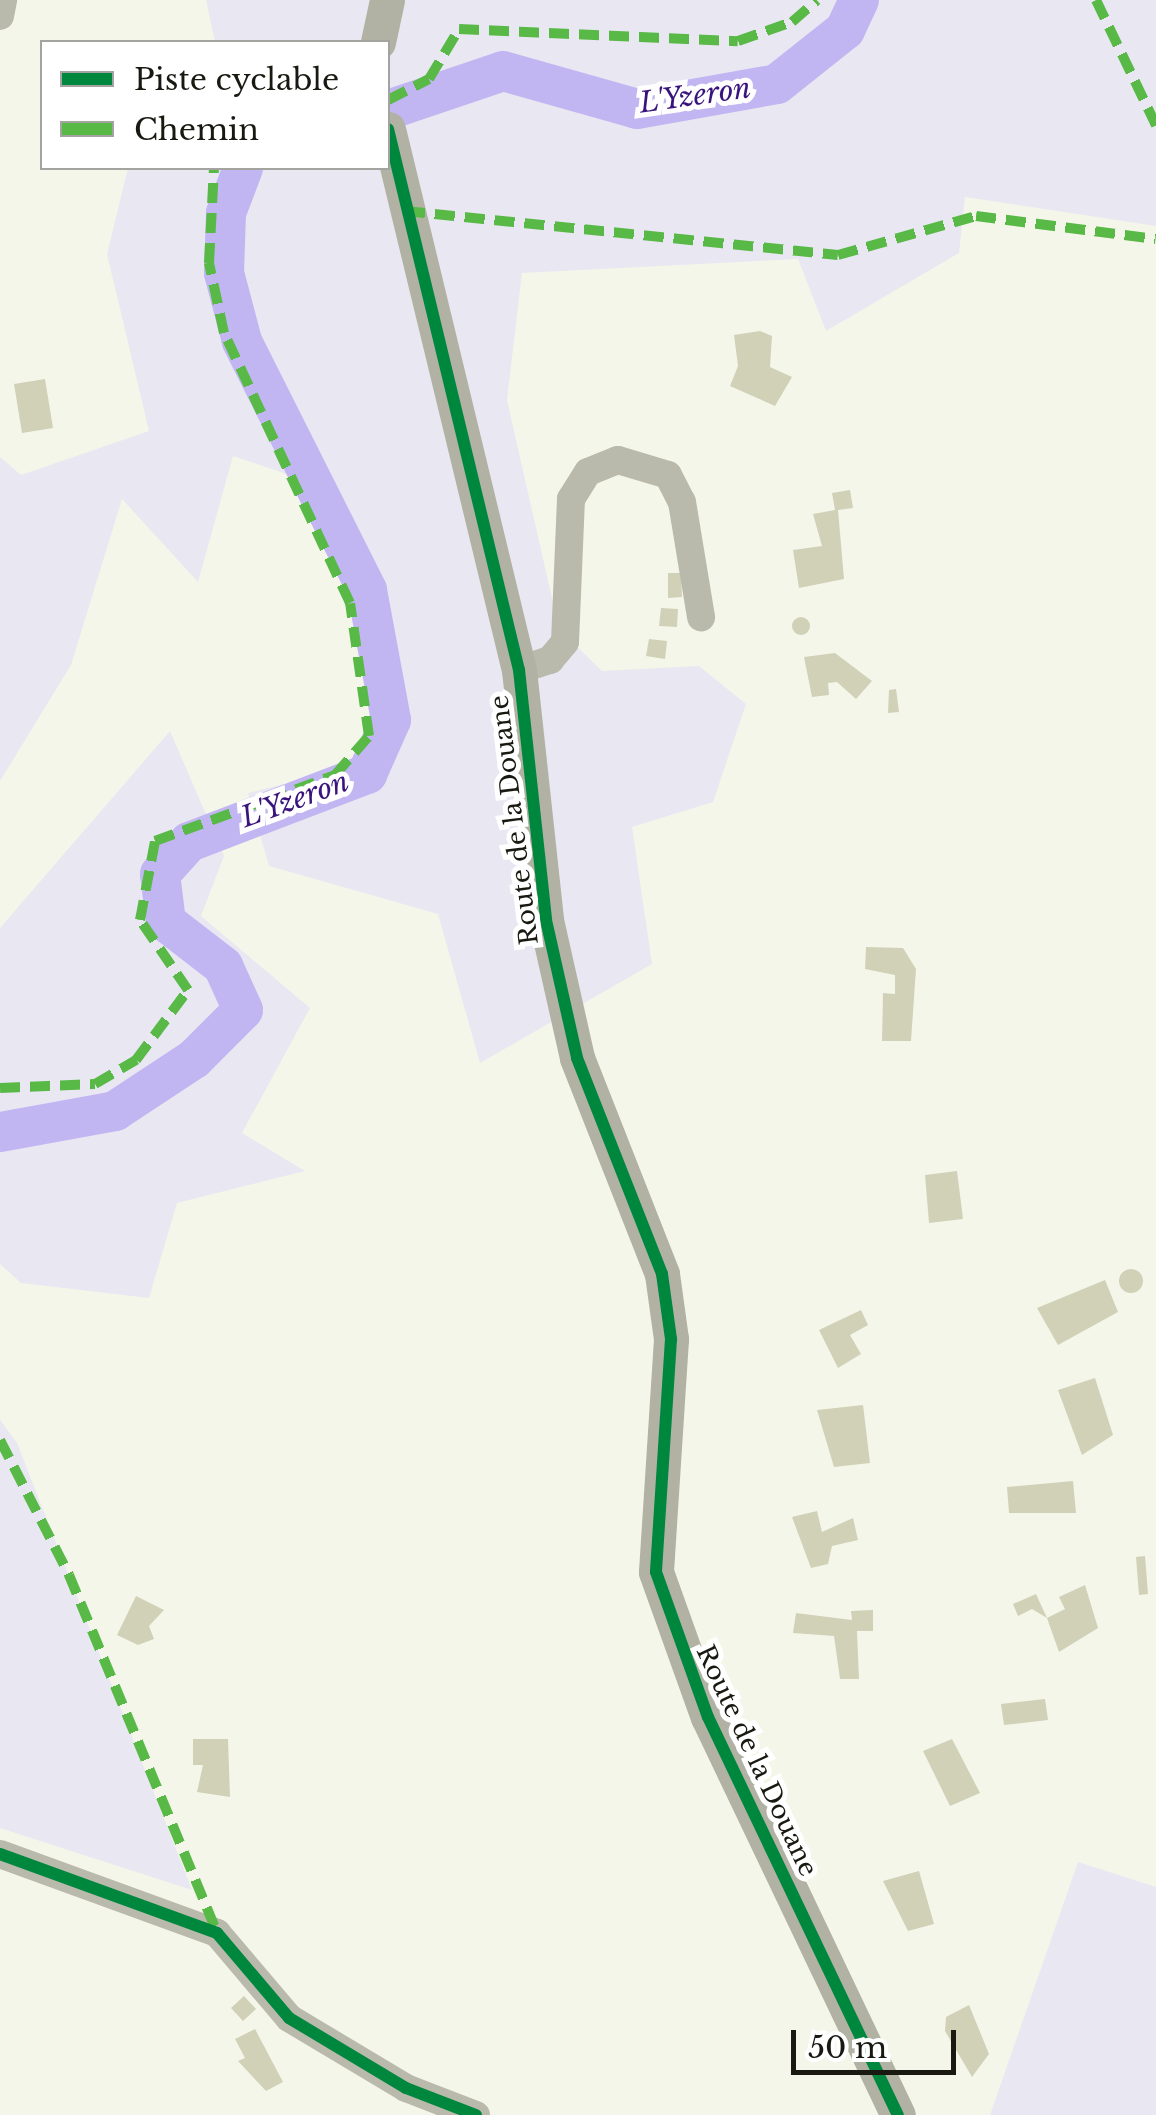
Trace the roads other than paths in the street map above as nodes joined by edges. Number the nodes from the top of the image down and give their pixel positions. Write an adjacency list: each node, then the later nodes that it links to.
1 (3, 0): 3 (street)
2 (388, 0): 4 (main road)
3 (0, 16)
4 (378, 40)
5 (390, 138): 7 (main road, Route de la Douane)
6 (701, 617): 7 (street, Route de la Douane)
7 (519, 670): 10 (main road, Route de la Douane)
8 (0, 1854): 9 (street)
9 (476, 2115)
10 (898, 2115)

